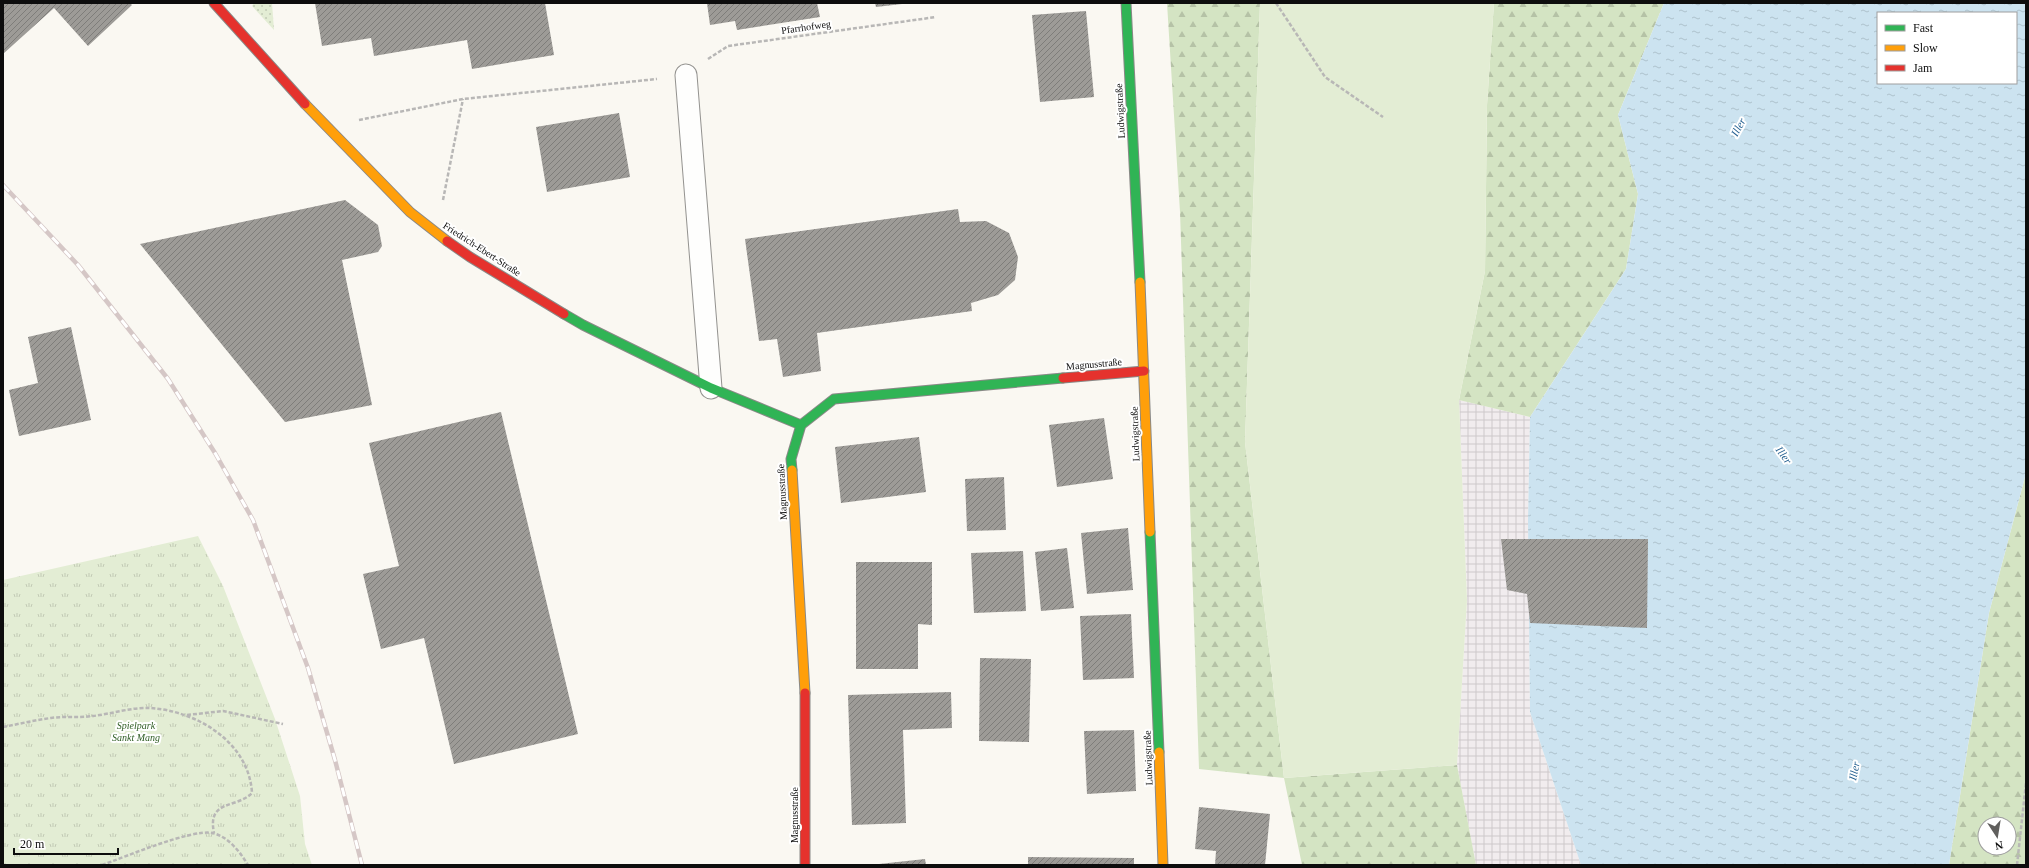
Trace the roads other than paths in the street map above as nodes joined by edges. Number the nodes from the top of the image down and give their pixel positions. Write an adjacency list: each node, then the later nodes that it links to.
1 (214, 3): 5 (street, Friedrich-Ebert-Straße)
2 (1126, 3): 4 (street, Ludwigstraße)
3 (686, 75): 5 (lane)
4 (1144, 370): 6 (street, Magnusstraße); 8 (street, Ludwigstraße)
5 (711, 388): 6 (street, Friedrich-Ebert-Straße)
6 (801, 425): 7 (street, Magnusstraße)
7 (805, 865)
8 (1163, 865)

